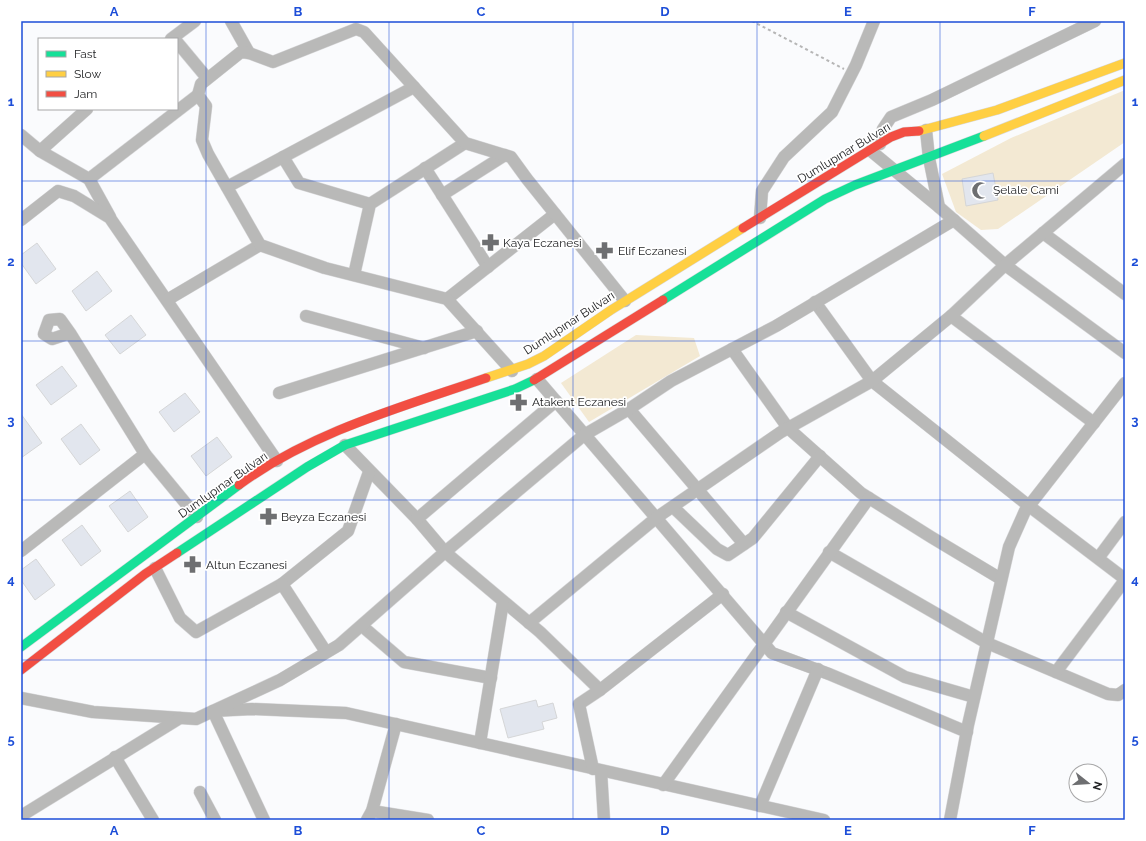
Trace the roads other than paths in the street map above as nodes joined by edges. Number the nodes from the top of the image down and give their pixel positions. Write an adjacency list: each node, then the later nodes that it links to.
1 (195, 21): 5 (street)
2 (230, 21): 7 (street)
3 (874, 21): 32 (street)
4 (1095, 21): 17 (street)
5 (175, 38)
6 (178, 44): 9 (street)
7 (250, 53): 9 (street); 11 (street)
8 (1125, 63): 14 (main road, Dumlupınar Bulvarı)
9 (208, 78): 12 (street)
10 (1125, 80): 21 (main road)
11 (414, 87): 16 (street); 20 (street)
12 (198, 95): 25 (street); 26 (street)
13 (85, 110): 18 (street)
14 (926, 130): 17 (main road, Dumlupınar Bulvarı); 21 (street)
15 (21, 135): 18 (street)
16 (465, 143): 19 (street); 23 (street)
17 (875, 148): 24 (street); 32 (main road, Dumlupınar Bulvarı)
18 (40, 151): 25 (street)
19 (505, 155): 27 (street); 30 (street)
20 (283, 157): 26 (street); 28 (street)
21 (929, 158): 24 (main road); 29 (street)
22 (1125, 164): 35 (street)
23 (426, 168): 27 (street); 28 (street)
24 (895, 170): 29 (street); 53 (main road)
25 (89, 179): 31 (street)
26 (227, 187): 36 (street)
27 (442, 195): 38 (street)
28 (370, 204): 39 (street)
29 (939, 207): 34 (street)
30 (555, 214): 38 (street); 43 (street)
31 (110, 218): 33 (street); 42 (street)
32 (760, 218): 43 (main road, Dumlupınar Bulvarı)
33 (21, 220)
34 (954, 220): 37 (street); 44 (street)
35 (1043, 233): 37 (street); 40 (street)
36 (260, 245): 39 (street); 42 (street)
37 (1005, 265): 46 (street); 51 (street)
38 (488, 267): 41 (street)
39 (354, 275): 41 (street)
40 (1125, 294)
41 (447, 299): 47 (street)
42 (167, 300): 65 (street)
43 (625, 301): 52 (main road, Dumlupınar Bulvarı)
44 (815, 302): 50 (street); 54 (street)
45 (306, 316): 49 (street)
46 (951, 316): 54 (street); 59 (street)
47 (477, 331): 49 (street); 52 (street)
48 (70, 333): 63 (street)
49 (424, 348): 56 (street)
50 (732, 349): 58 (street); 60 (street)
51 (1125, 354)
52 (512, 371): 65 (main road, Dumlupınar Bulvarı)
53 (537, 379): 57 (street); 62 (main road)
54 (872, 381): 60 (street); 69 (street)
55 (1125, 383): 59 (street)
56 (279, 393)
57 (556, 401): 61 (street); 73 (street)
58 (629, 409): 61 (street); 67 (street)
59 (1094, 423): 69 (street)
60 (788, 428): 64 (street); 67 (street)
61 (584, 435): 72 (street); 77 (street)
62 (344, 445): 66 (street); 80 (main road)
63 (145, 454): 71 (street); 76 (street)
64 (820, 456): 68 (street); 75 (street)
65 (277, 461): 71 (main road, Dumlupınar Bulvarı)
66 (369, 472): 73 (street); 83 (street)
67 (697, 490): 70 (street); 75 (street)
68 (869, 498): 78 (street); 81 (street)
69 (1029, 506): 79 (street); 81 (street)
70 (673, 507): 72 (street); 75 (street)
71 (197, 517): 91 (main road, Dumlupınar Bulvarı)
72 (656, 518): 84 (street); 87 (street)
73 (416, 519): 77 (street)
74 (1125, 522): 79 (street)
75 (744, 544)
76 (21, 551)
77 (445, 552): 85 (street); 88 (street)
78 (829, 552): 86 (street); 90 (street)
79 (1099, 557): 82 (street)
80 (155, 568): 83 (street); 94 (main road)
81 (1001, 579): 90 (street)
82 (1125, 579): 95 (street)
83 (282, 584): 92 (street)
84 (723, 594): 89 (street); 97 (street)
85 (503, 602): 87 (street); 96 (street)
86 (786, 612): 89 (street); 99 (street)
87 (529, 623): 97 (street)
88 (362, 626): 92 (street); 96 (street)
89 (763, 643): 93 (street); 108 (street)
90 (986, 643): 95 (street); 99 (street)
91 (21, 647)
92 (326, 652): 101 (street)
93 (818, 669): 104 (street); 110 (street)
94 (21, 670)
95 (1056, 672): 98 (street)
96 (491, 678): 105 (street)
97 (600, 690): 107 (street)
98 (1125, 690)
99 (974, 697): 104 (street)
100 (21, 698): 102 (street)
101 (212, 711): 102 (street); 103 (street); 115 (street)
102 (180, 718): 106 (street)
103 (396, 724): 105 (street); 112 (street)
104 (967, 732): 119 (street)
105 (480, 743): 107 (street)
106 (115, 757): 111 (street); 113 (street)
107 (597, 770): 108 (street); 117 (street)
108 (664, 784): 110 (street)
109 (200, 792): 114 (street)
110 (760, 806): 118 (street)
111 (22, 814)
112 (369, 815): 116 (street)
113 (149, 819)
114 (215, 820)
115 (264, 820)
116 (428, 820)
117 (604, 820)
118 (824, 820)
119 (950, 820)

